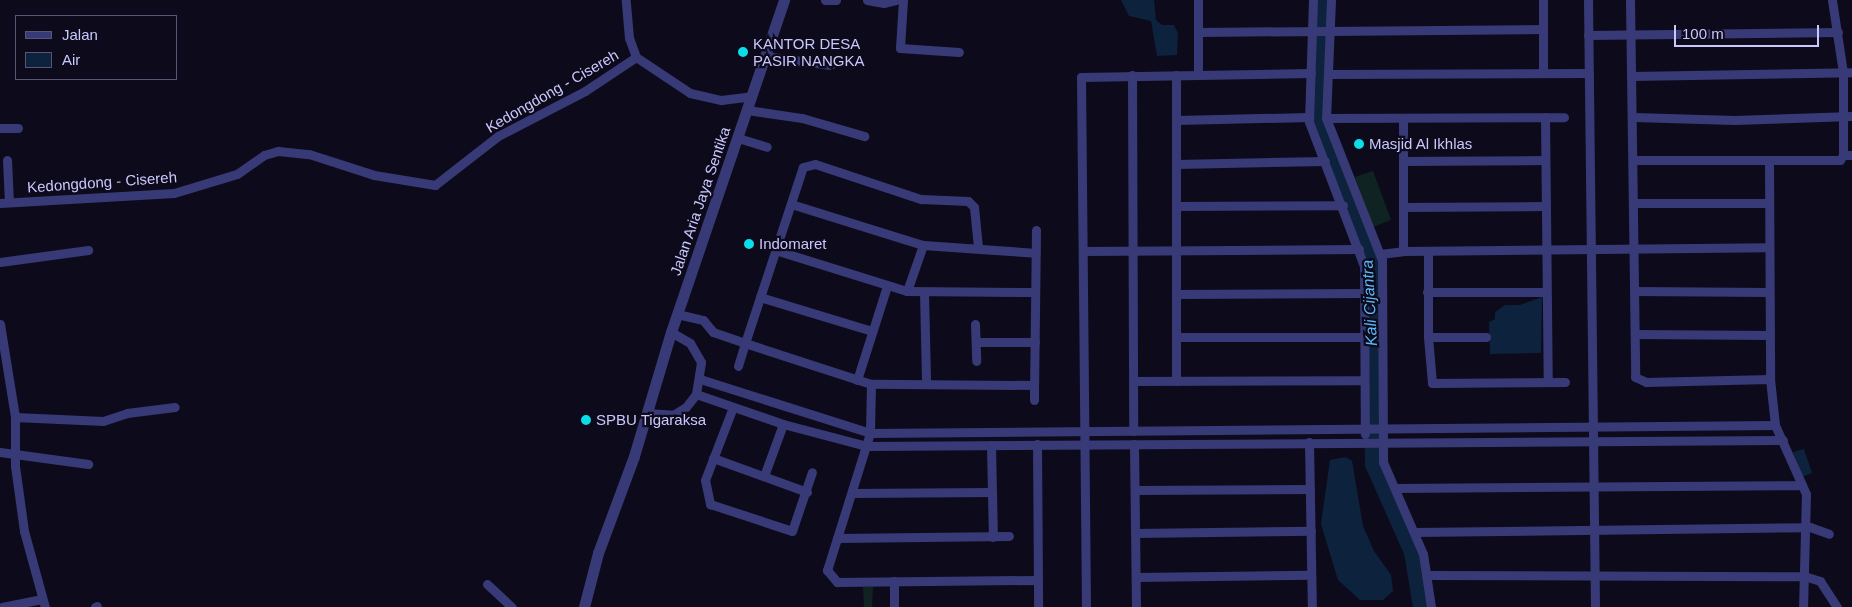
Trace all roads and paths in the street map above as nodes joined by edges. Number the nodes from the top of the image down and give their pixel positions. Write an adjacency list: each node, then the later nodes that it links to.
1 (626, 0): 24 (street, Kedongdong - Cisereh)
2 (784, 0): 23 (street, Jalan Aria Jaya Sentika)
3 (826, 0): 4 (street)
4 (836, 0)
5 (866, 0): 6 (street)
6 (896, 0)
7 (903, 0): 22 (street)
8 (1198, 0): 18 (street)
9 (1313, 0): 16 (street)
10 (1331, 0): 17 (street)
11 (1543, 0): 15 (street)
12 (1588, 0): 20 (street)
13 (1630, 0): 21 (street)
14 (1832, 0): 19 (street)
15 (1543, 29): 17 (street); 27 (street)
16 (1313, 31): 17 (street); 18 (street); 26 (street)
17 (1328, 31): 32 (street)
18 (1198, 32): 31 (street)
19 (1838, 32): 21 (street); 29 (street)
20 (1588, 35): 21 (street); 28 (street)
21 (1630, 35): 34 (street)
22 (959, 52)
23 (765, 56): 25 (street); 35 (street, Jalan Aria Jaya Sentika)
24 (636, 57): 35 (street); 58 (street, Kedongdong - Cisereh)
25 (830, 65)
26 (1311, 73): 31 (street); 38 (street)
27 (1543, 73): 28 (street); 32 (street)
28 (1589, 73): 71 (street)
29 (1848, 73): 34 (street); 37 (street)
30 (1176, 74): 31 (street); 33 (street); 44 (street)
31 (1198, 74)
32 (1328, 74): 42 (street)
33 (1132, 75): 76 (street); 78 (street)
34 (1632, 76): 41 (street)
35 (752, 96): 36 (street, Jalan Aria Jaya Sentika)
36 (747, 110): 47 (street); 48 (street, Jalan Aria Jaya Sentika)
37 (1847, 116): 41 (street); 50 (street)
38 (1309, 117): 44 (street); 55 (street)
39 (1545, 117): 40 (street); 43 (street); 52 (street)
40 (1564, 117)
41 (1634, 117): 53 (street)
42 (1326, 118): 43 (street); 82 (street)
43 (1403, 118): 56 (street)
44 (1176, 120): 57 (street)
45 (0, 128): 46 (street)
46 (18, 128)
47 (864, 136)
48 (738, 138): 49 (street); 95 (street, Jalan Aria Jaya Sentika)
49 (767, 147)
50 (1848, 155): 54 (street)
51 (7, 160): 58 (street)
52 (1545, 160): 56 (street); 64 (street)
53 (1634, 160): 54 (street); 61 (street)
54 (1768, 160): 59 (street)
55 (1325, 161): 57 (street); 62 (street)
56 (1403, 162): 65 (street)
57 (1176, 164): 63 (street)
58 (4, 203)
59 (1769, 203): 61 (street); 69 (street)
60 (791, 204): 67 (street); 68 (street); 75 (street)
61 (1634, 204): 72 (street)
62 (1343, 205): 63 (street); 73 (street)
63 (1176, 206): 77 (street)
64 (1545, 206): 65 (street); 70 (street)
65 (1403, 207): 79 (street)
66 (1036, 230): 81 (street)
67 (923, 245): 68 (street); 85 (street)
68 (978, 247): 81 (street)
69 (1769, 247): 72 (street); 91 (street)
70 (1546, 248): 71 (street); 80 (street); 89 (street)
71 (1590, 248): 72 (street); 131 (street)
72 (1634, 248): 90 (street)
73 (1359, 249): 77 (street); 92 (street)
74 (88, 250): 83 (street)
75 (774, 250): 84 (street); 94 (street)
76 (1132, 250): 77 (street); 78 (street); 116 (street)
77 (1176, 250): 93 (street)
78 (1083, 251): 135 (street)
79 (1403, 251): 80 (street); 82 (street)
80 (1428, 251): 88 (street)
81 (1036, 253): 87 (street)
82 (1380, 254): 133 (street)
83 (0, 262)
84 (887, 286): 85 (street); 98 (street)
85 (907, 291): 86 (street)
86 (924, 292): 87 (street); 120 (street)
87 (1034, 292): 107 (street)
88 (1427, 292): 89 (street); 105 (street)
89 (1546, 292): 118 (street)
90 (1635, 292): 91 (street); 100 (street)
91 (1770, 292): 101 (street)
92 (1364, 293): 93 (street); 102 (street)
93 (1176, 294): 104 (street)
94 (760, 297): 98 (street); 108 (street)
95 (677, 314): 99 (street, Jalan Aria Jaya Sentika); 108 (street)
96 (0, 324): 111 (street)
97 (975, 324): 106 (street)
98 (872, 331): 114 (street)
99 (671, 332): 112 (street); 127 (street, Jalan Aria Jaya Sentika)
100 (1635, 334): 101 (street); 113 (street)
101 (1770, 335): 113 (street)
102 (1364, 336): 104 (street); 115 (street)
103 (1486, 336): 105 (street)
104 (1176, 337): 117 (street)
105 (1428, 337): 118 (street)
106 (976, 342): 107 (street); 109 (street)
107 (1035, 342): 122 (street)
108 (745, 344): 110 (street); 114 (street)
109 (976, 361)
110 (738, 366)
111 (4, 370): 128 (street)
112 (700, 379): 123 (street); 136 (street)
113 (1770, 379): 130 (street)
114 (857, 380): 121 (street)
115 (1364, 380): 117 (street); 132 (street)
116 (1133, 381): 117 (street); 134 (street)
117 (1176, 381)
118 (1548, 382): 119 (street)
119 (1565, 382)
120 (926, 383): 121 (street); 122 (street)
121 (872, 384): 136 (street)
122 (1034, 385): 124 (street)
123 (696, 394): 126 (street); 127 (street)
124 (1034, 400)
125 (175, 407): 128 (street)
126 (733, 407): 129 (street); 149 (street)
127 (648, 412): 181 (street, Jalan Aria Jaya Sentika)
128 (15, 417): 148 (street)
129 (783, 424): 146 (street); 152 (street)
130 (1775, 425): 131 (street); 138 (street)
131 (1593, 428): 133 (street); 137 (street)
132 (1366, 429): 133 (street); 134 (street); 140 (street)
133 (1381, 429): 141 (street)
134 (1133, 430): 135 (street)
135 (1083, 431): 136 (street); 143 (street)
136 (870, 433): 146 (street)
137 (1594, 440): 138 (street); 141 (street); 154 (street)
138 (1782, 440): 153 (street)
139 (1309, 442): 140 (street); 144 (street); 156 (street)
140 (1367, 442): 141 (street)
141 (1380, 442): 155 (street)
142 (1037, 444): 143 (street); 145 (street); 175 (street)
143 (1084, 444): 144 (street); 184 (street)
144 (1134, 444): 157 (street)
145 (991, 445): 146 (street); 159 (street)
146 (866, 446): 160 (street)
147 (0, 452): 148 (street)
148 (14, 452): 150 (street); 178 (street)
149 (713, 458): 152 (street); 158 (street)
150 (88, 464)
151 (812, 472): 158 (street)
152 (764, 476): 158 (street)
153 (1802, 485): 154 (street); 161 (street)
154 (1594, 486): 155 (street); 163 (street)
155 (1395, 488): 164 (street)
156 (1310, 489): 157 (street); 162 (street)
157 (1135, 490): 165 (street)
158 (807, 492)
159 (992, 492): 160 (street); 168 (street)
160 (852, 493): 169 (street)
161 (1804, 527): 163 (street); 166 (street); 173 (street)
162 (1311, 531): 165 (street); 171 (street)
163 (1593, 531): 164 (street); 170 (street)
164 (1414, 532): 172 (street)
165 (1135, 533): 174 (street)
166 (1829, 534)
167 (1009, 536): 168 (street)
168 (993, 537): 169 (street)
169 (837, 538): 176 (street)
170 (1595, 574): 172 (street); 173 (street); 188 (street)
171 (1312, 575): 174 (street); 186 (street)
172 (1426, 575): 187 (street)
173 (1804, 576): 189 (street); 190 (street)
174 (1136, 577): 185 (street)
175 (1038, 580): 176 (street); 183 (street)
176 (894, 581): 182 (street)
177 (487, 584): 180 (street)
178 (44, 603): 179 (street)
179 (2, 607)
180 (512, 607)
181 (584, 607)
182 (894, 607)
183 (1038, 607)
184 (1086, 607)
185 (1136, 607)
186 (1312, 607)
187 (1431, 607)
188 (1595, 607)
189 (1803, 607)
190 (1837, 607)

